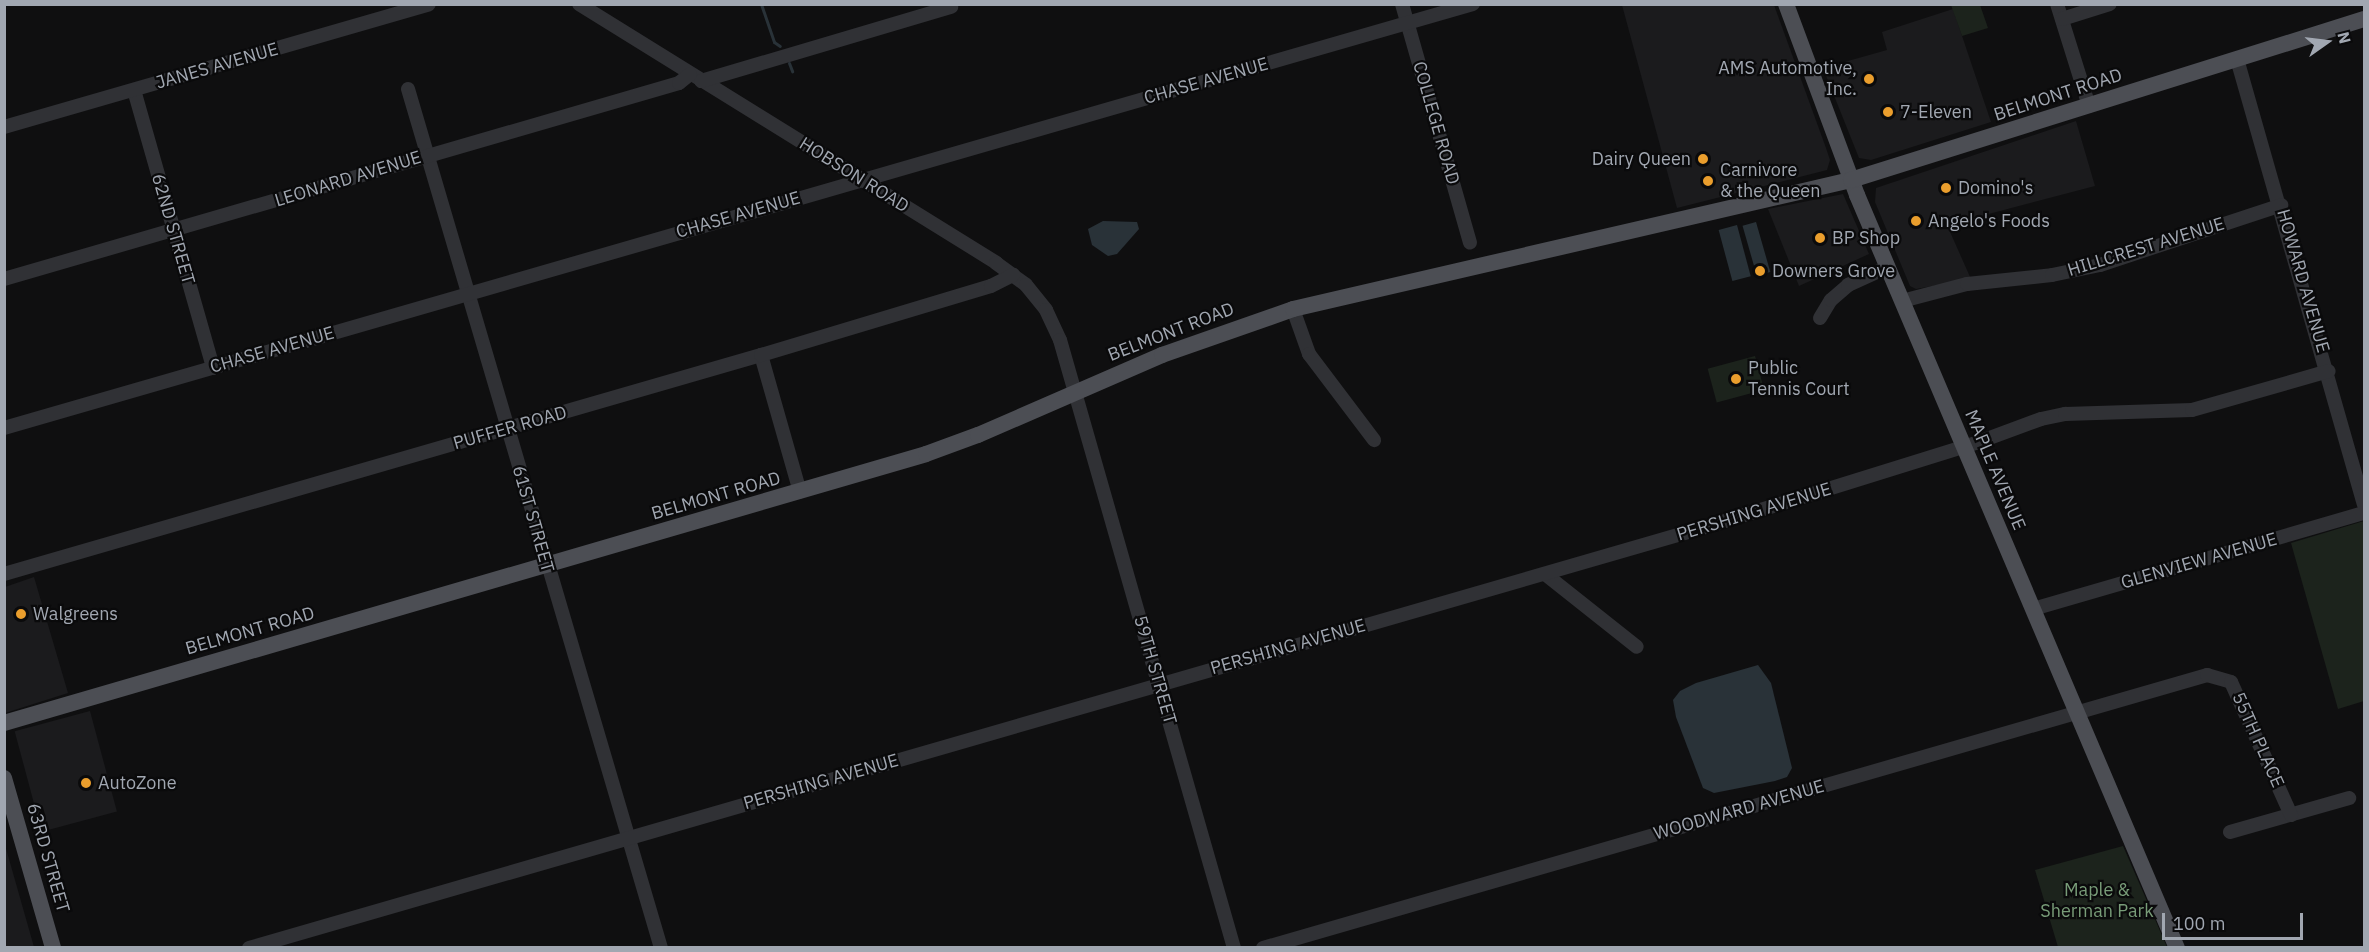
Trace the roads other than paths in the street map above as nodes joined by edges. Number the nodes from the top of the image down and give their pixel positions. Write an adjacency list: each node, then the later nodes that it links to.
1 (429, 4): 15 (street, JANES AVENUE)
2 (579, 4): 13 (street, HOBSON ROAD)
3 (1402, 4): 11 (street, COLLEGE ROAD)
4 (1473, 4): 11 (street, CHASE AVENUE)
5 (1786, 4): 20 (main road, MAPLE AVENUE)
6 (2057, 4): 9 (street)
7 (2110, 4): 9 (street)
8 (951, 6): 13 (street, LEONARD AVENUE)
9 (2061, 19): 16 (street)
10 (2364, 19): 12 (main road, BELMONT ROAD)
11 (1407, 22): 19 (street, CHASE AVENUE); 23 (street, COLLEGE ROAD)
12 (2237, 59): 16 (main road, BELMONT ROAD); 21 (street, HOWARD AVENUE)
13 (695, 78): 18 (street, LEONARD AVENUE); 19 (street, HOBSON ROAD)
14 (408, 89): 18 (street, 61ST STREET)
15 (134, 90): 17 (street, JANES AVENUE); 22 (street, 62ND STREET)
16 (2089, 106): 20 (main road, BELMONT ROAD)
17 (4, 127)
18 (428, 156): 22 (street, LEONARD AVENUE); 27 (street, 61ST STREET)
19 (860, 180): 25 (street, HOBSON ROAD); 27 (street, CHASE AVENUE)
20 (1851, 180): 24 (main road, MAPLE AVENUE); 29 (main road, BELMONT ROAD)
21 (2281, 206): 28 (street, HILLCREST AVENUE); 33 (street, HOWARD AVENUE)
22 (174, 231): 26 (street, LEONARD AVENUE); 32 (street, 62ND STREET)
23 (1470, 242)
24 (1888, 267): 28 (main road, MAPLE AVENUE); 30 (street)
25 (1013, 275): 31 (street, PUFFER ROAD); 34 (street, HOBSON ROAD)
26 (4, 279)
27 (468, 293): 32 (street, CHASE AVENUE); 36 (street, 61ST STREET)
28 (1902, 301): 38 (main road, MAPLE AVENUE)
29 (1293, 309): 34 (main road, BELMONT ROAD); 37 (street)
30 (1820, 318)
31 (760, 356): 36 (street, PUFFER ROAD); 39 (street)
32 (213, 368): 35 (street, CHASE AVENUE)
33 (2328, 371): 38 (street, PERSHING AVENUE); 40 (street, HOWARD AVENUE)
34 (1075, 393): 39 (main road, BELMONT ROAD); 48 (street, 59TH STREET)
35 (4, 428)
36 (507, 428): 42 (street, 61ST STREET); 43 (street, PUFFER ROAD)
37 (1374, 440)
38 (1964, 447): 44 (street, PERSHING AVENUE); 45 (main road, MAPLE AVENUE)
39 (800, 492): 42 (main road, BELMONT ROAD)
40 (2364, 504)
41 (2364, 513): 45 (street, GLENVIEW AVENUE)
42 (546, 566): 50 (main road, BELMONT ROAD); 55 (street, 61ST STREET)
43 (4, 574)
44 (1545, 574): 46 (street); 48 (street, PERSHING AVENUE)
45 (2033, 609): 49 (main road, MAPLE AVENUE)
46 (1636, 647)
47 (2215, 674): 49 (street, WOODWARD AVENUE); 53 (street, 55TH PLACE)
48 (1159, 684): 55 (street, PERSHING AVENUE); 59 (street, 59TH STREET)
49 (2077, 713): 60 (street, WOODWARD AVENUE); 61 (main road, MAPLE AVENUE)
50 (4, 723)
51 (4, 778): 56 (main road, 63RD STREET)
52 (2349, 798): 53 (street)
53 (2291, 815): 54 (street)
54 (2230, 832)
55 (626, 838): 57 (street, PERSHING AVENUE); 58 (street, 61ST STREET)
56 (53, 948)
57 (249, 948)
58 (661, 948)
59 (1234, 948)
60 (1263, 948)
61 (2177, 948)

